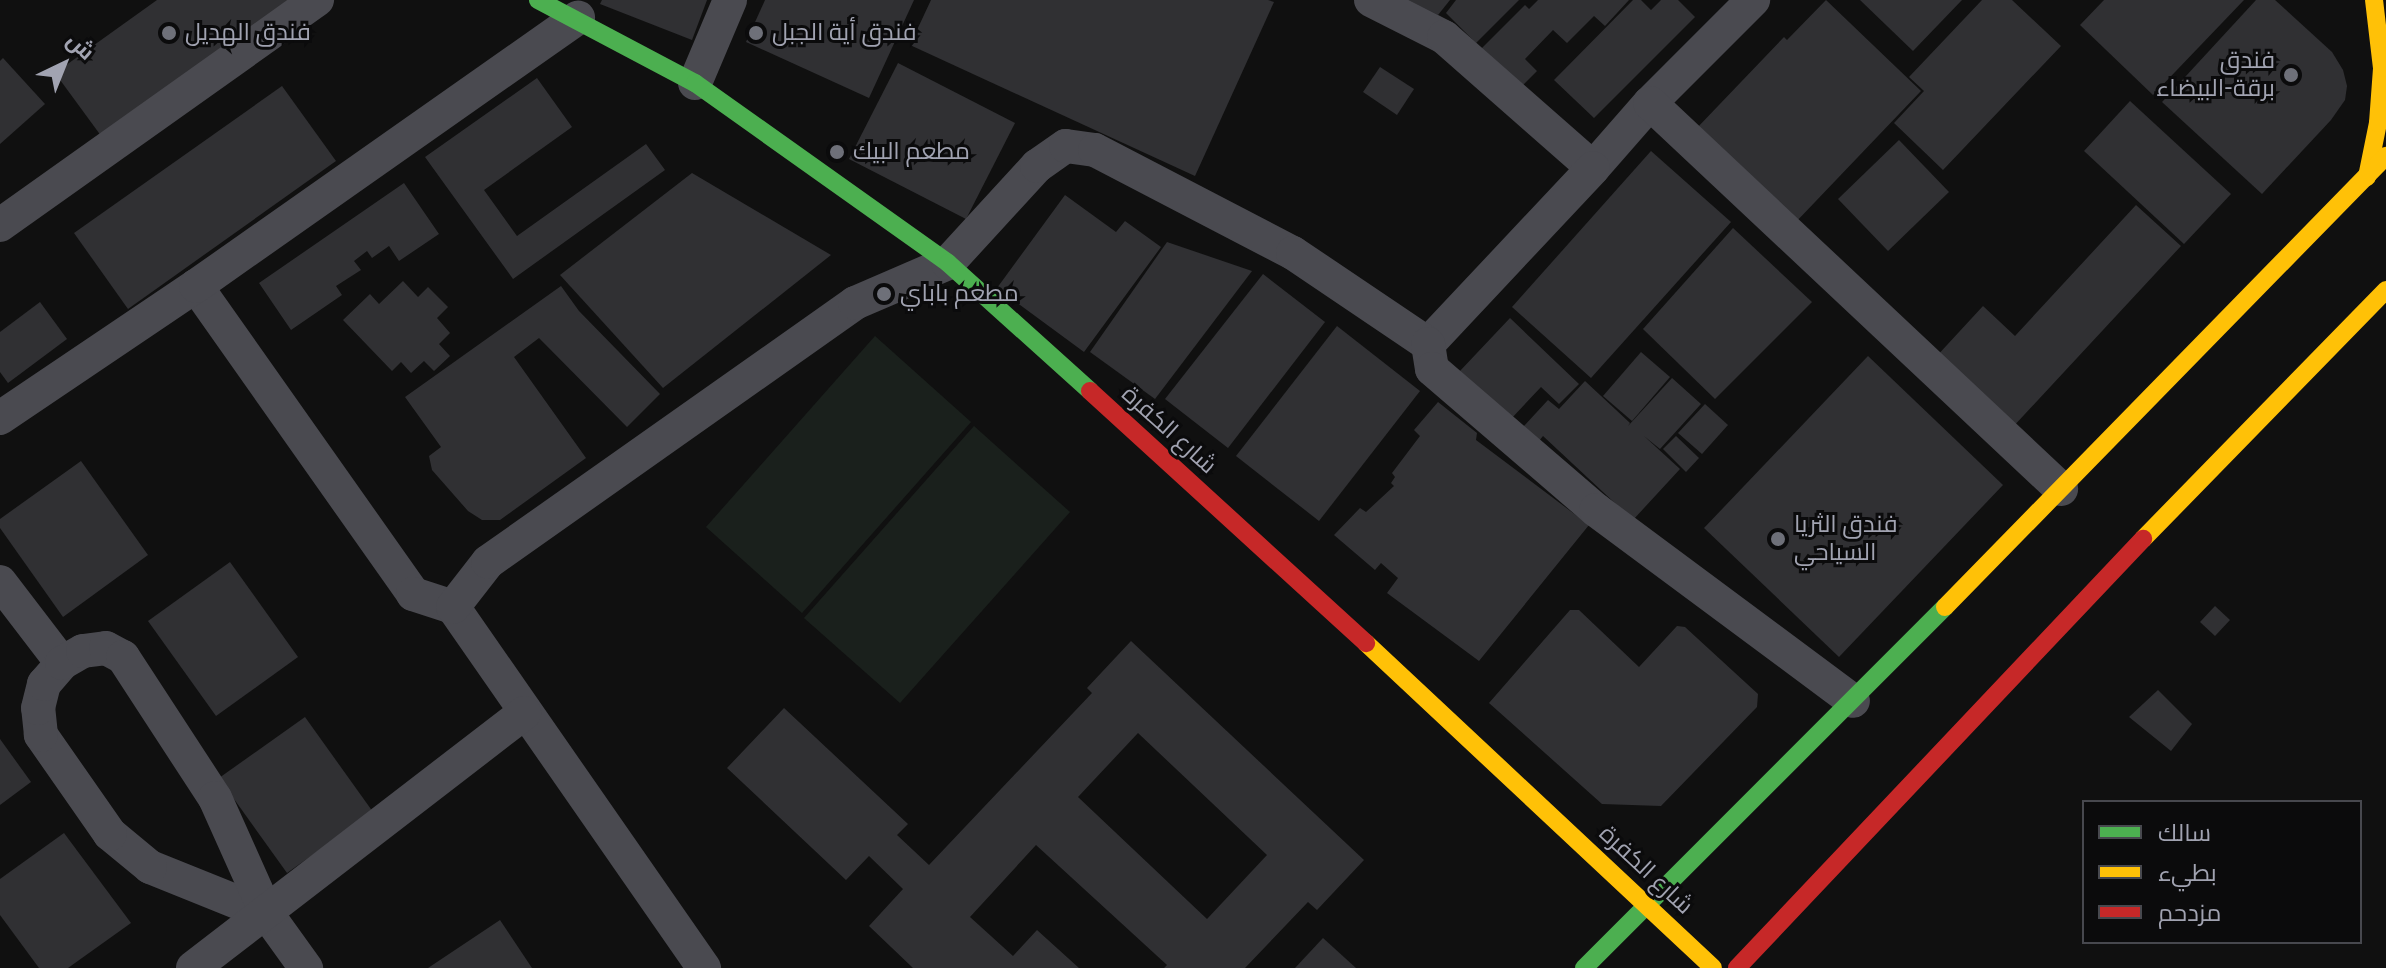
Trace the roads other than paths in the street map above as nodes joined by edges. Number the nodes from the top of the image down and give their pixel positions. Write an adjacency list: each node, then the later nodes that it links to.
1 (317, 0): 13 (street)
2 (538, 0): 7 (main road, شارع الكفرة)
3 (730, 0): 8 (street)
4 (1371, 0): 11 (street)
5 (2374, 0): 12 (main road)
6 (1742, 3): 9 (street)
7 (578, 18): 8 (main road, شارع الكفرة); 15 (street)
8 (695, 83): 14 (main road, شارع الكفرة)
9 (1650, 103): 11 (street); 19 (street)
10 (2386, 156): 12 (main road)
11 (1593, 168): 17 (street)
12 (2367, 177): 19 (main road)
13 (0, 225)
14 (948, 263): 17 (street); 21 (street); 25 (main road, شارع الكفرة)
15 (196, 286): 18 (street); 21 (street)
16 (2386, 290): 32 (main road)
17 (1428, 344): 23 (street)
18 (0, 418)
19 (2061, 489): 23 (main road)
20 (0, 582): 22 (street)
21 (453, 607): 24 (street)
22 (62, 663): 26 (street); 26 (street)
23 (1853, 701): 25 (main road)
24 (524, 713): 26 (street); 29 (street)
25 (1649, 905): 30 (main road); 31 (main road, شارع الكفرة)
26 (267, 914): 27 (street); 28 (street)
27 (193, 968)
28 (306, 968)
29 (704, 968)
30 (1584, 968)
31 (1713, 968)
32 (1737, 968)

